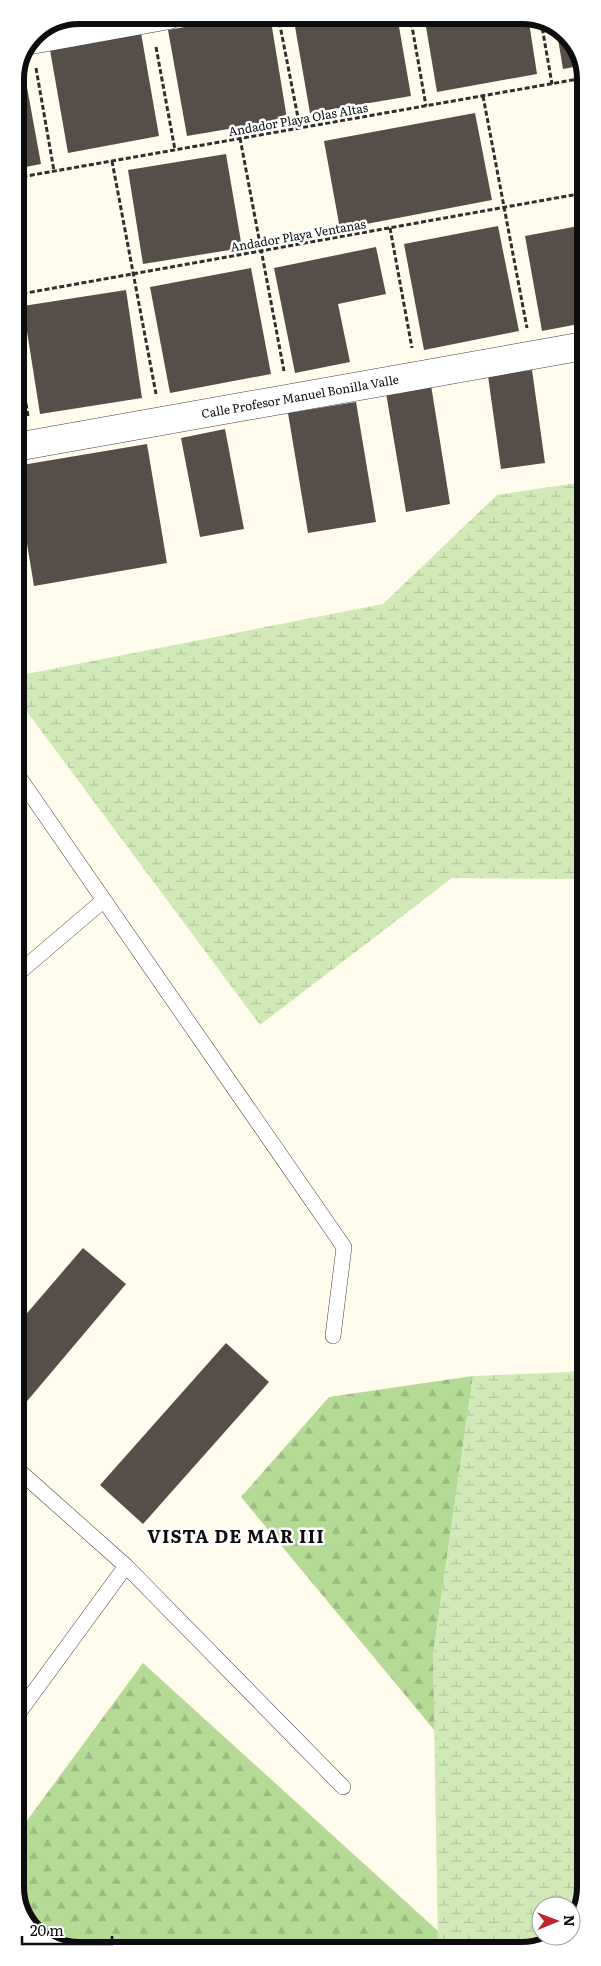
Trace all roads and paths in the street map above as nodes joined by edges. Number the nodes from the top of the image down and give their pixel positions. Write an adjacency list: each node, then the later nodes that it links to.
1 (133, 24): 6 (street)
2 (161, 24): 13 (path)
3 (280, 24): 11 (path)
4 (412, 24): 10 (path)
5 (542, 28): 8 (path)
6 (32, 50): 15 (path)
7 (577, 79): 8 (path, Andador Playa Olas Altas)
8 (552, 84): 9 (path, Andador Playa Olas Altas)
9 (483, 96): 10 (path, Andador Playa Olas Altas); 18 (path)
10 (426, 106): 11 (path, Andador Playa Olas Altas)
11 (300, 128): 12 (path, Andador Playa Olas Altas)
12 (240, 138): 13 (path, Andador Playa Olas Altas); 20 (path)
13 (175, 150): 14 (path, Andador Playa Olas Altas)
14 (112, 161): 15 (path, Andador Playa Olas Altas); 21 (path)
15 (54, 171): 16 (path, Andador Playa Olas Altas)
16 (24, 176)
17 (577, 194): 18 (path, Andador Playa Ventanas)
18 (504, 207): 19 (path, Andador Playa Ventanas); 24 (path)
19 (390, 228): 20 (path, Andador Playa Ventanas); 25 (path)
20 (261, 251): 21 (path, Andador Playa Ventanas); 26 (path)
21 (133, 274): 22 (path, Andador Playa Ventanas); 27 (path)
22 (24, 293)
23 (577, 347): 24 (street, Calle Profesor Manuel Bonilla Valle)
24 (532, 356): 25 (street, Calle Profesor Manuel Bonilla Valle)
25 (417, 376): 26 (street, Calle Profesor Manuel Bonilla Valle)
26 (289, 398): 27 (street, Calle Profesor Manuel Bonilla Valle)
27 (161, 421): 28 (street, Calle Profesor Manuel Bonilla Valle)
28 (24, 446)
29 (24, 785): 30 (lane)
30 (104, 900): 31 (lane); 32 (lane)
31 (24, 968)
32 (333, 1336)
33 (24, 1475): 34 (lane)
34 (126, 1566): 35 (lane); 36 (lane)
35 (24, 1705)
36 (343, 1787)

